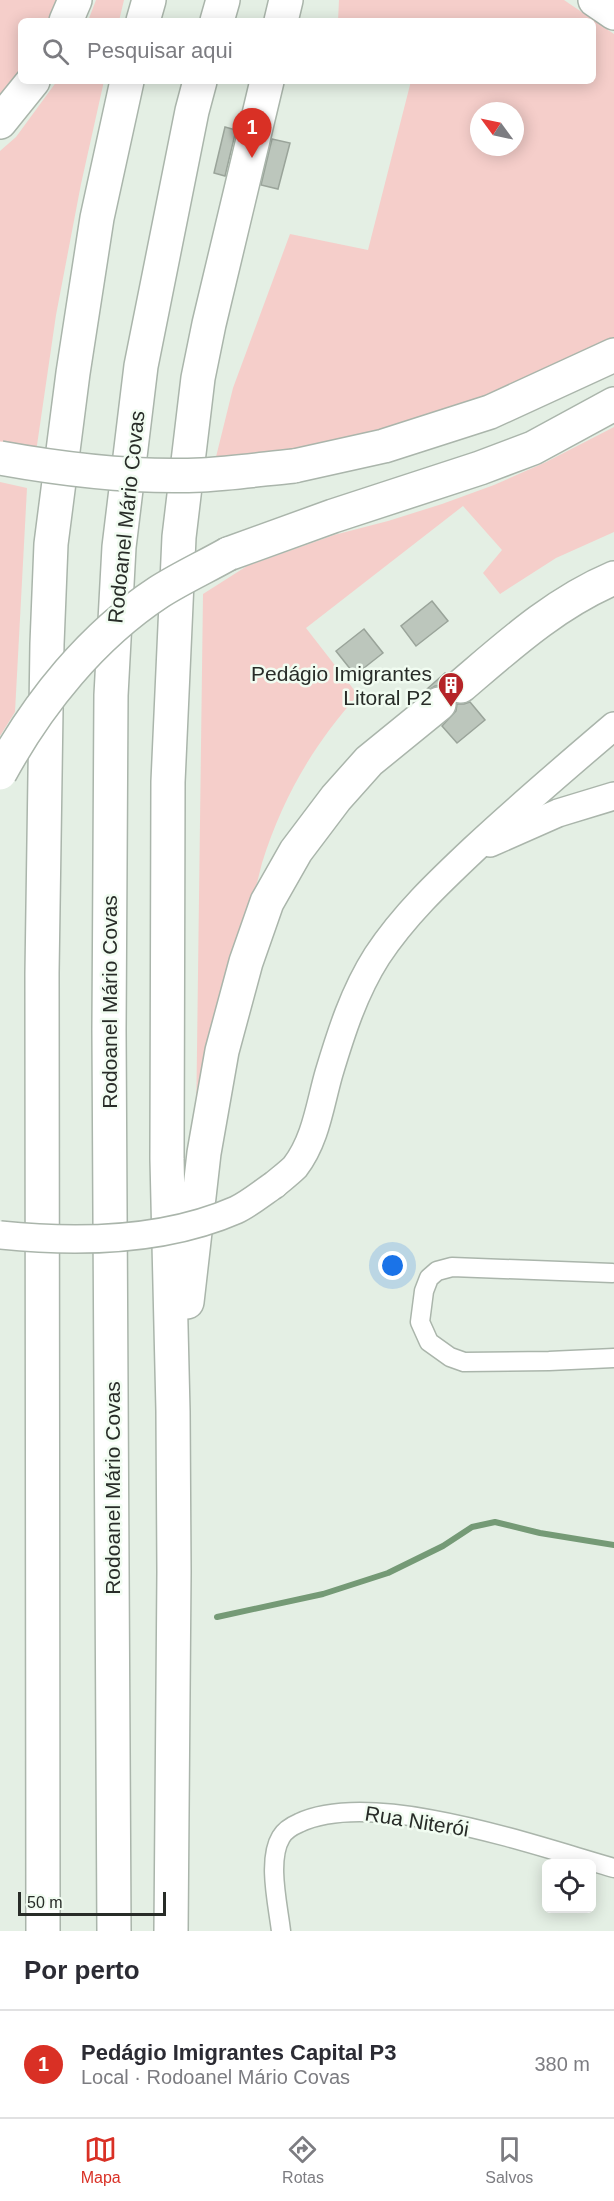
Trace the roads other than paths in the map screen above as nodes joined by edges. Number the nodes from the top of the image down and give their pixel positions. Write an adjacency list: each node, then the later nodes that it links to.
1 (75, 0): 7 (highway)
2 (149, 0): 8 (highway)
3 (223, 0): 9 (highway)
4 (286, 0): 10 (highway)
5 (595, 0): 6 (highway)
6 (614, 13)
7 (67, 18)
8 (144, 18)
9 (218, 18)
10 (282, 18)
11 (31, 84): 15 (highway)
12 (126, 84): 29 (highway)
13 (199, 84): 30 (highway, Rodoanel Mário Covas)
14 (266, 84): 27 (highway)
15 (0, 122)
16 (614, 355): 18 (highway, bridge)
17 (614, 404): 21 (highway, bridge)
18 (0, 458)
19 (614, 578): 27 (highway)
20 (614, 726): 23 (main road)
21 (0, 772)
22 (614, 796): 23 (main road)
23 (473, 850): 24 (main road, bridge)
24 (0, 1234)
25 (612, 1273): 26 (street)
26 (614, 1358)
27 (173, 1412): 31 (highway)
28 (614, 1868): 32 (street, Rua Niterói)
29 (43, 1931)
30 (114, 1931)
31 (171, 1931)
32 (281, 1931)

